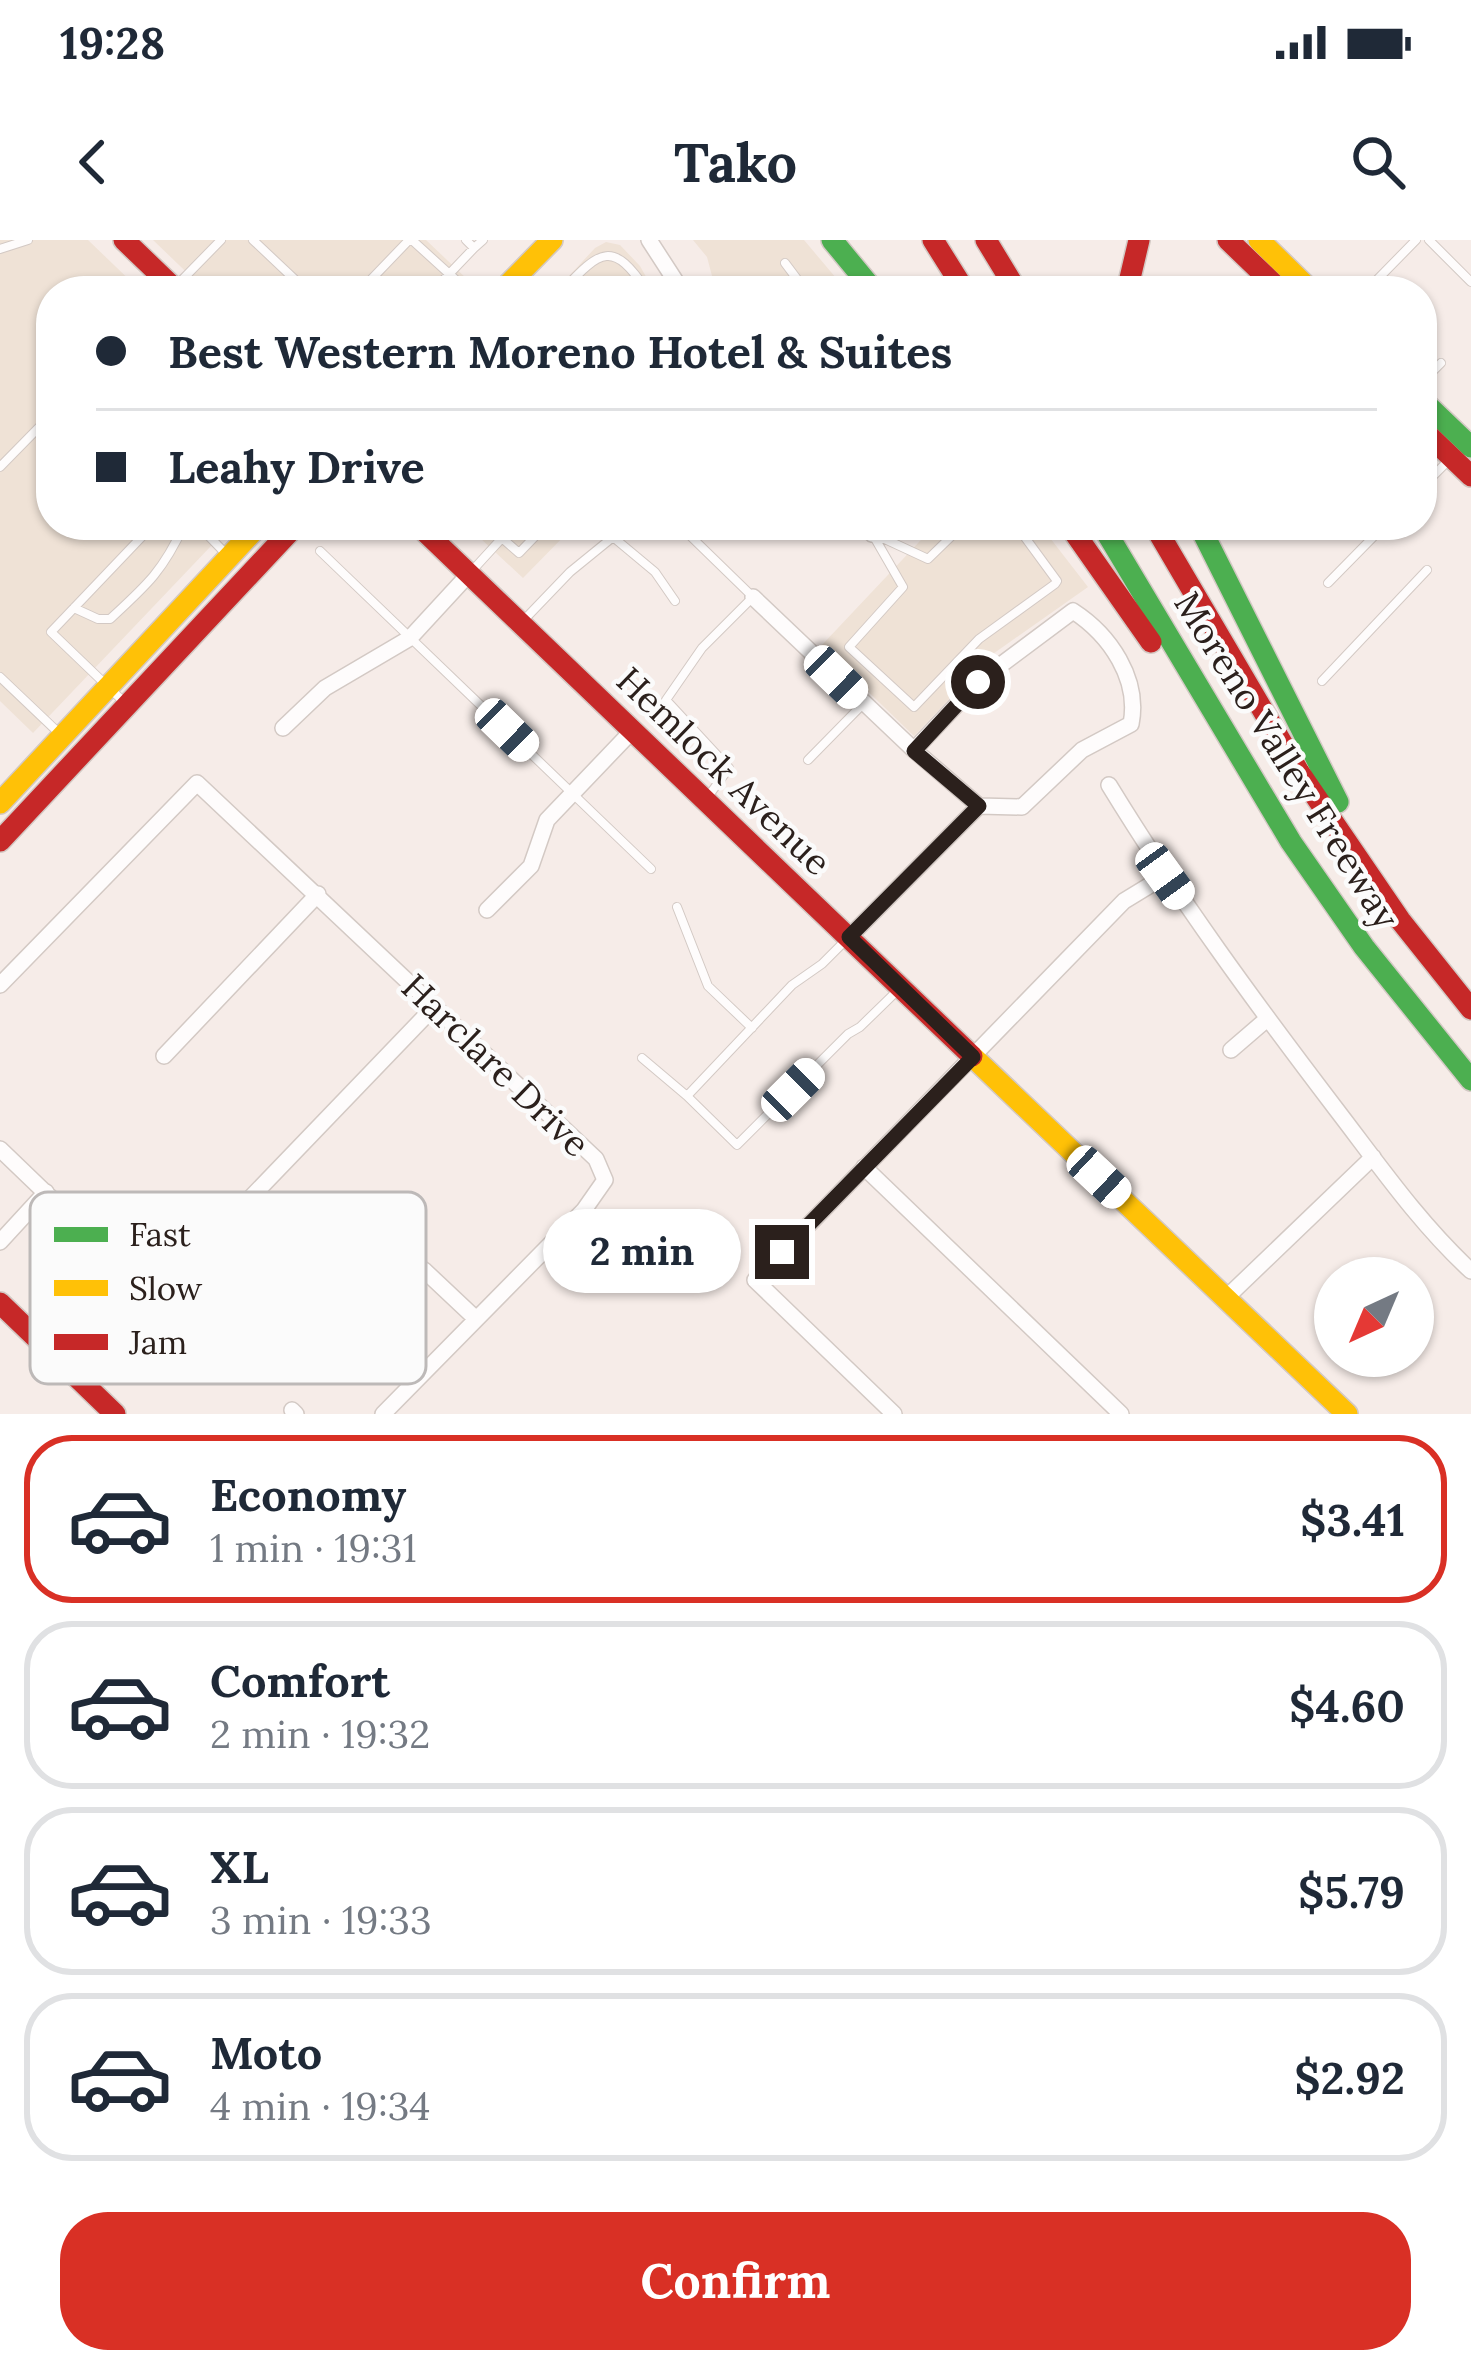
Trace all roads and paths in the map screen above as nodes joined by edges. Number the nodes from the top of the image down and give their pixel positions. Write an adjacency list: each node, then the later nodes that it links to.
1 (28, 240): 18 (lane)
2 (124, 240): 21 (main road)
3 (221, 240): 22 (lane)
4 (253, 240): 23 (lane)
5 (411, 240): 20 (lane); 24 (lane)
6 (483, 240): 17 (lane)
7 (552, 240): 25 (main road)
8 (650, 240): 28 (street)
9 (832, 240): 30 (main road)
10 (933, 240): 31 (main road)
11 (986, 240): 32 (main road)
12 (1139, 240): 33 (main road)
13 (1228, 240): 34 (main road)
14 (1259, 240): 35 (main road)
15 (1417, 240): 36 (lane)
16 (1429, 240): 37 (lane)
17 (470, 244): 20 (lane)
18 (0, 249)
19 (785, 263): 29 (lane)
20 (449, 274)
21 (160, 276)
22 (187, 276)
23 (291, 276)
24 (375, 276)
25 (517, 276)
26 (576, 276): 27 (lane)
27 (639, 276)
28 (668, 276)
29 (795, 276)
30 (862, 276)
31 (956, 276)
32 (1009, 276)
33 (1131, 276)
34 (1259, 276)
35 (1296, 276)
36 (1381, 276)
37 (1471, 282)
38 (1441, 363): 39 (lane)
39 (1437, 367)
40 (1437, 418): 42 (main road)
41 (36, 430): 43 (lane)
42 (1463, 449): 44 (lane); 45 (main road)
43 (0, 467)
44 (1437, 473)
45 (1471, 476)
46 (139, 540): 74 (lane)
47 (176, 540): 74 (lane)
48 (213, 540): 68 (lane)
49 (245, 540): 68 (main road)
50 (282, 540): 81 (main road)
51 (434, 540): 70 (main road, Hemlock Avenue)
52 (500, 540): 70 (lane)
53 (504, 540): 54 (lane)
54 (532, 540)
55 (609, 540): 75 (lane)
56 (617, 540): 73 (lane)
57 (694, 540): 72 (lane)
58 (875, 540): 61 (lane)
59 (890, 540): 60 (lane)
60 (948, 540)
61 (1027, 540)
62 (1080, 540): 93 (main road)
63 (1111, 540): 93 (main road, Moreno Valley Freeway)
64 (1163, 540): 100 (main road, Moreno Valley Freeway)
65 (1206, 540): 100 (main road)
66 (1370, 540): 71 (lane)
67 (320, 551): 76 (lane)
68 (229, 557): 79 (main road)
69 (1427, 570): 78 (lane)
70 (469, 574): 75 (main road, Hemlock Avenue); 76 (street)
71 (1328, 583)
72 (753, 597): 80 (street); 89 (lane)
73 (675, 601)
74 (74, 608): 79 (lane)
75 (521, 622): 83 (main road, Hemlock Avenue)
76 (410, 638): 82 (street); 88 (lane)
77 (0, 677): 84 (lane)
78 (1322, 681)
79 (109, 686): 81 (lane); 84 (main road)
80 (863, 704): 85 (street); 86 (lane)
81 (127, 705): 92 (main road)
82 (284, 728)
83 (634, 729): 88 (street); 89 (main road, Hemlock Avenue)
84 (62, 736): 90 (main road)
85 (914, 751): 91 (street); 91 (street)
86 (808, 760)
87 (1109, 785): 95 (street)
88 (572, 792): 94 (lane); 98 (street)
89 (706, 799): 99 (main road, Hemlock Avenue)
90 (0, 803)
91 (979, 806): 99 (street)
92 (3, 832)
93 (1292, 842): 111 (main road, Moreno Valley Freeway)
94 (652, 869)
95 (1165, 876): 105 (street); 109 (street)
96 (318, 894): 101 (street, Harclare Drive); 103 (street, Harclare Drive); 108 (street)
97 (677, 907): 106 (lane)
98 (487, 910)
99 (849, 937): 102 (main road, Hemlock Avenue); 106 (lane)
100 (1444, 974): 104 (main road, Moreno Valley Freeway)
101 (0, 985)
102 (901, 986): 109 (main road, Hemlock Avenue); 112 (lane)
103 (434, 1007): 117 (street); 124 (street, Harclare Drive)
104 (1471, 1009)
105 (1267, 1019): 107 (street); 114 (street)
106 (752, 1028): 112 (lane)
107 (1232, 1050)
108 (164, 1056)
109 (973, 1057): 115 (street); 122 (main road, Hemlock Avenue)
110 (642, 1058): 112 (lane)
111 (1471, 1080)
112 (688, 1096)
113 (0, 1149): 116 (street)
114 (1373, 1157): 120 (street); 122 (street)
115 (864, 1167): 131 (street); 132 (street)
116 (46, 1192)
117 (256, 1192)
118 (30, 1209): 119 (street)
119 (0, 1242)
120 (1471, 1271)
121 (426, 1272): 124 (street)
122 (1226, 1298): 133 (main road, Hemlock Avenue)
123 (0, 1303): 125 (main road)
124 (475, 1318): 126 (street, Harclare Drive)
125 (30, 1332)
126 (426, 1369)
127 (84, 1384): 129 (main road)
128 (412, 1384): 130 (street, Harclare Drive)
129 (115, 1414)
130 (383, 1414)
131 (894, 1414)
132 (1121, 1414)
133 (1347, 1414)

